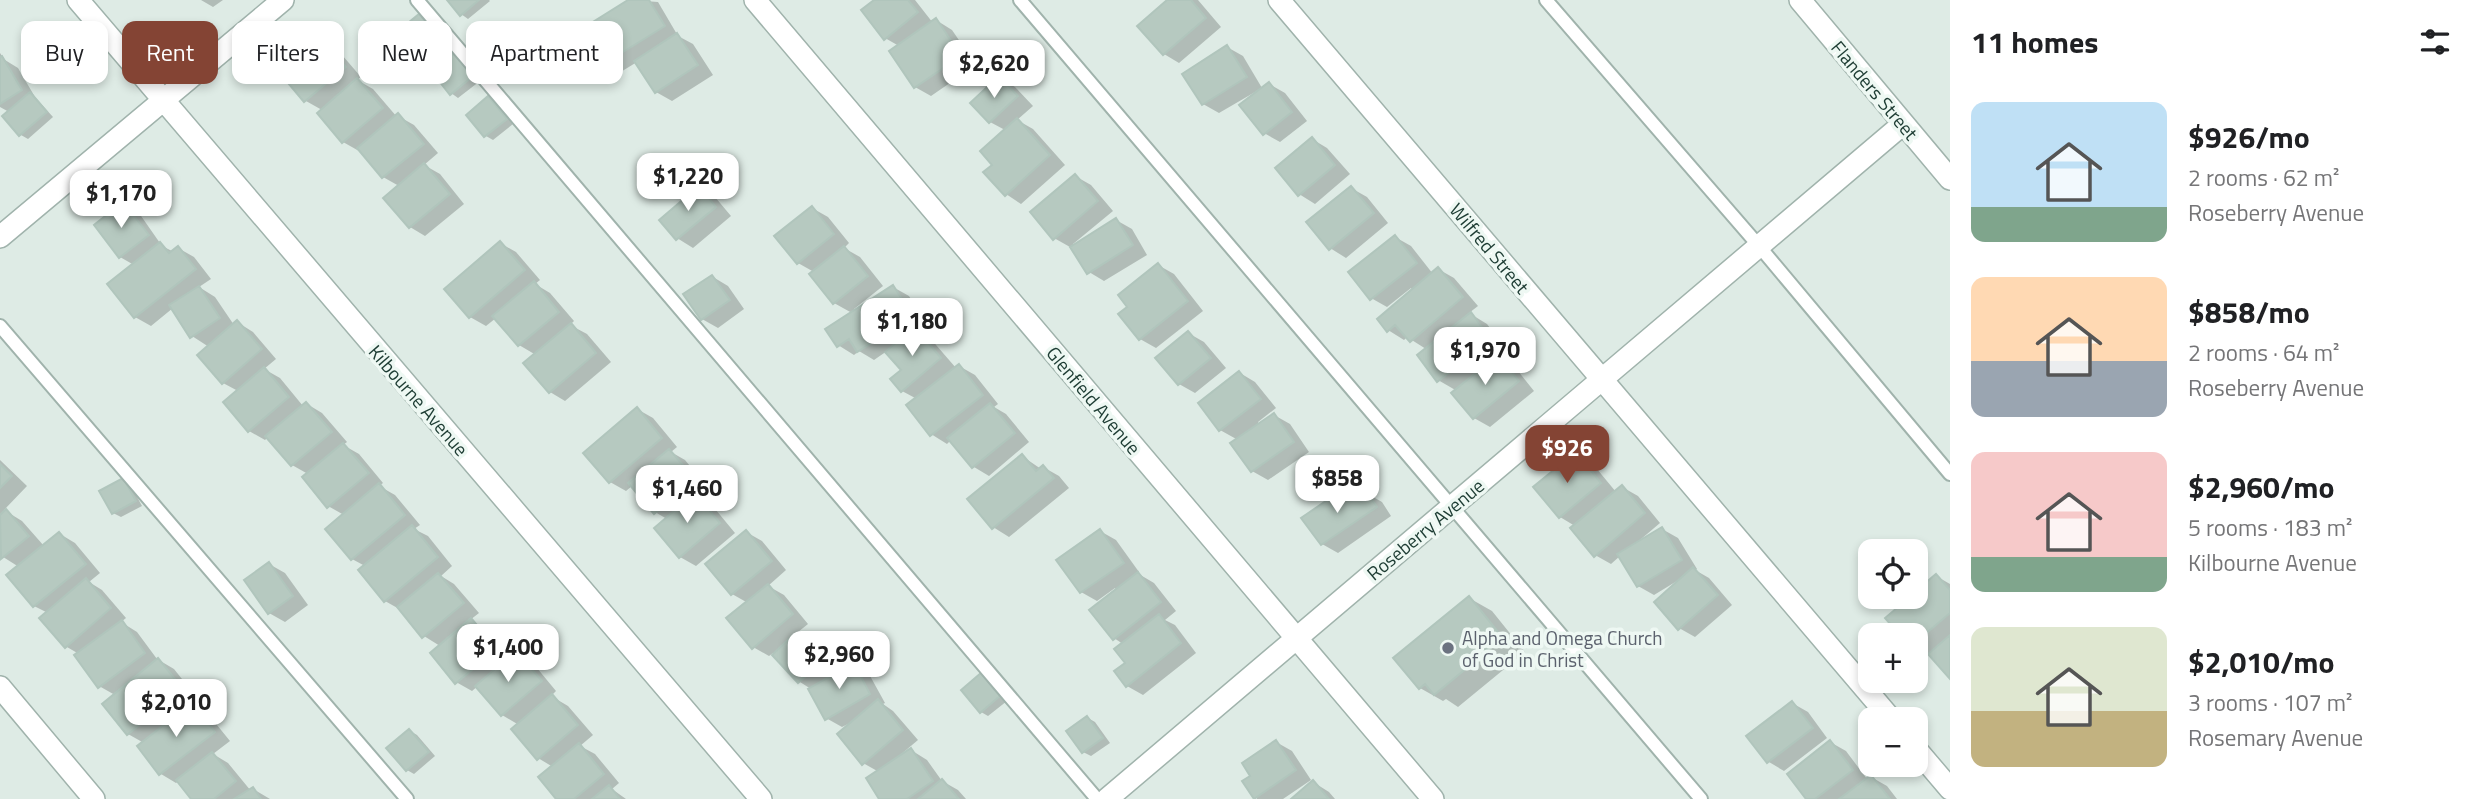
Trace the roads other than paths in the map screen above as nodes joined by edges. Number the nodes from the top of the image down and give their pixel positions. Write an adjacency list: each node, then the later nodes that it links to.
1 (78, 0): 9 (street, Kilbourne Avenue)
2 (283, 0): 9 (street)
3 (417, 0): 26 (lane)
4 (755, 0): 18 (street, Glenfield Avenue)
5 (1020, 0): 17 (lane)
6 (1279, 0): 15 (street, Wilfred Street)
7 (1546, 0): 13 (lane)
8 (1800, 0): 10 (street, Flanders Street)
9 (164, 100): 12 (street); 25 (street, Kilbourne Avenue)
10 (1903, 124): 11 (street, Flanders Street); 13 (street, Roseberry Avenue)
11 (1950, 179)
12 (0, 237)
13 (1759, 246): 15 (street, Roseberry Avenue); 16 (lane)
14 (0, 326): 24 (lane)
15 (1602, 379): 17 (street, Roseberry Avenue); 20 (street, Wilfred Street)
16 (1950, 474)
17 (1452, 506): 18 (street, Roseberry Avenue); 29 (lane)
18 (1296, 638): 27 (street, Roseberry Avenue); 28 (street, Glenfield Avenue)
19 (0, 687): 23 (street)
20 (1881, 707)
21 (1928, 763): 22 (street)
22 (1950, 789)
23 (94, 799)
24 (408, 799)
25 (761, 799)
26 (1097, 799)
27 (1107, 799)
28 (1433, 799)
29 (1701, 799)

